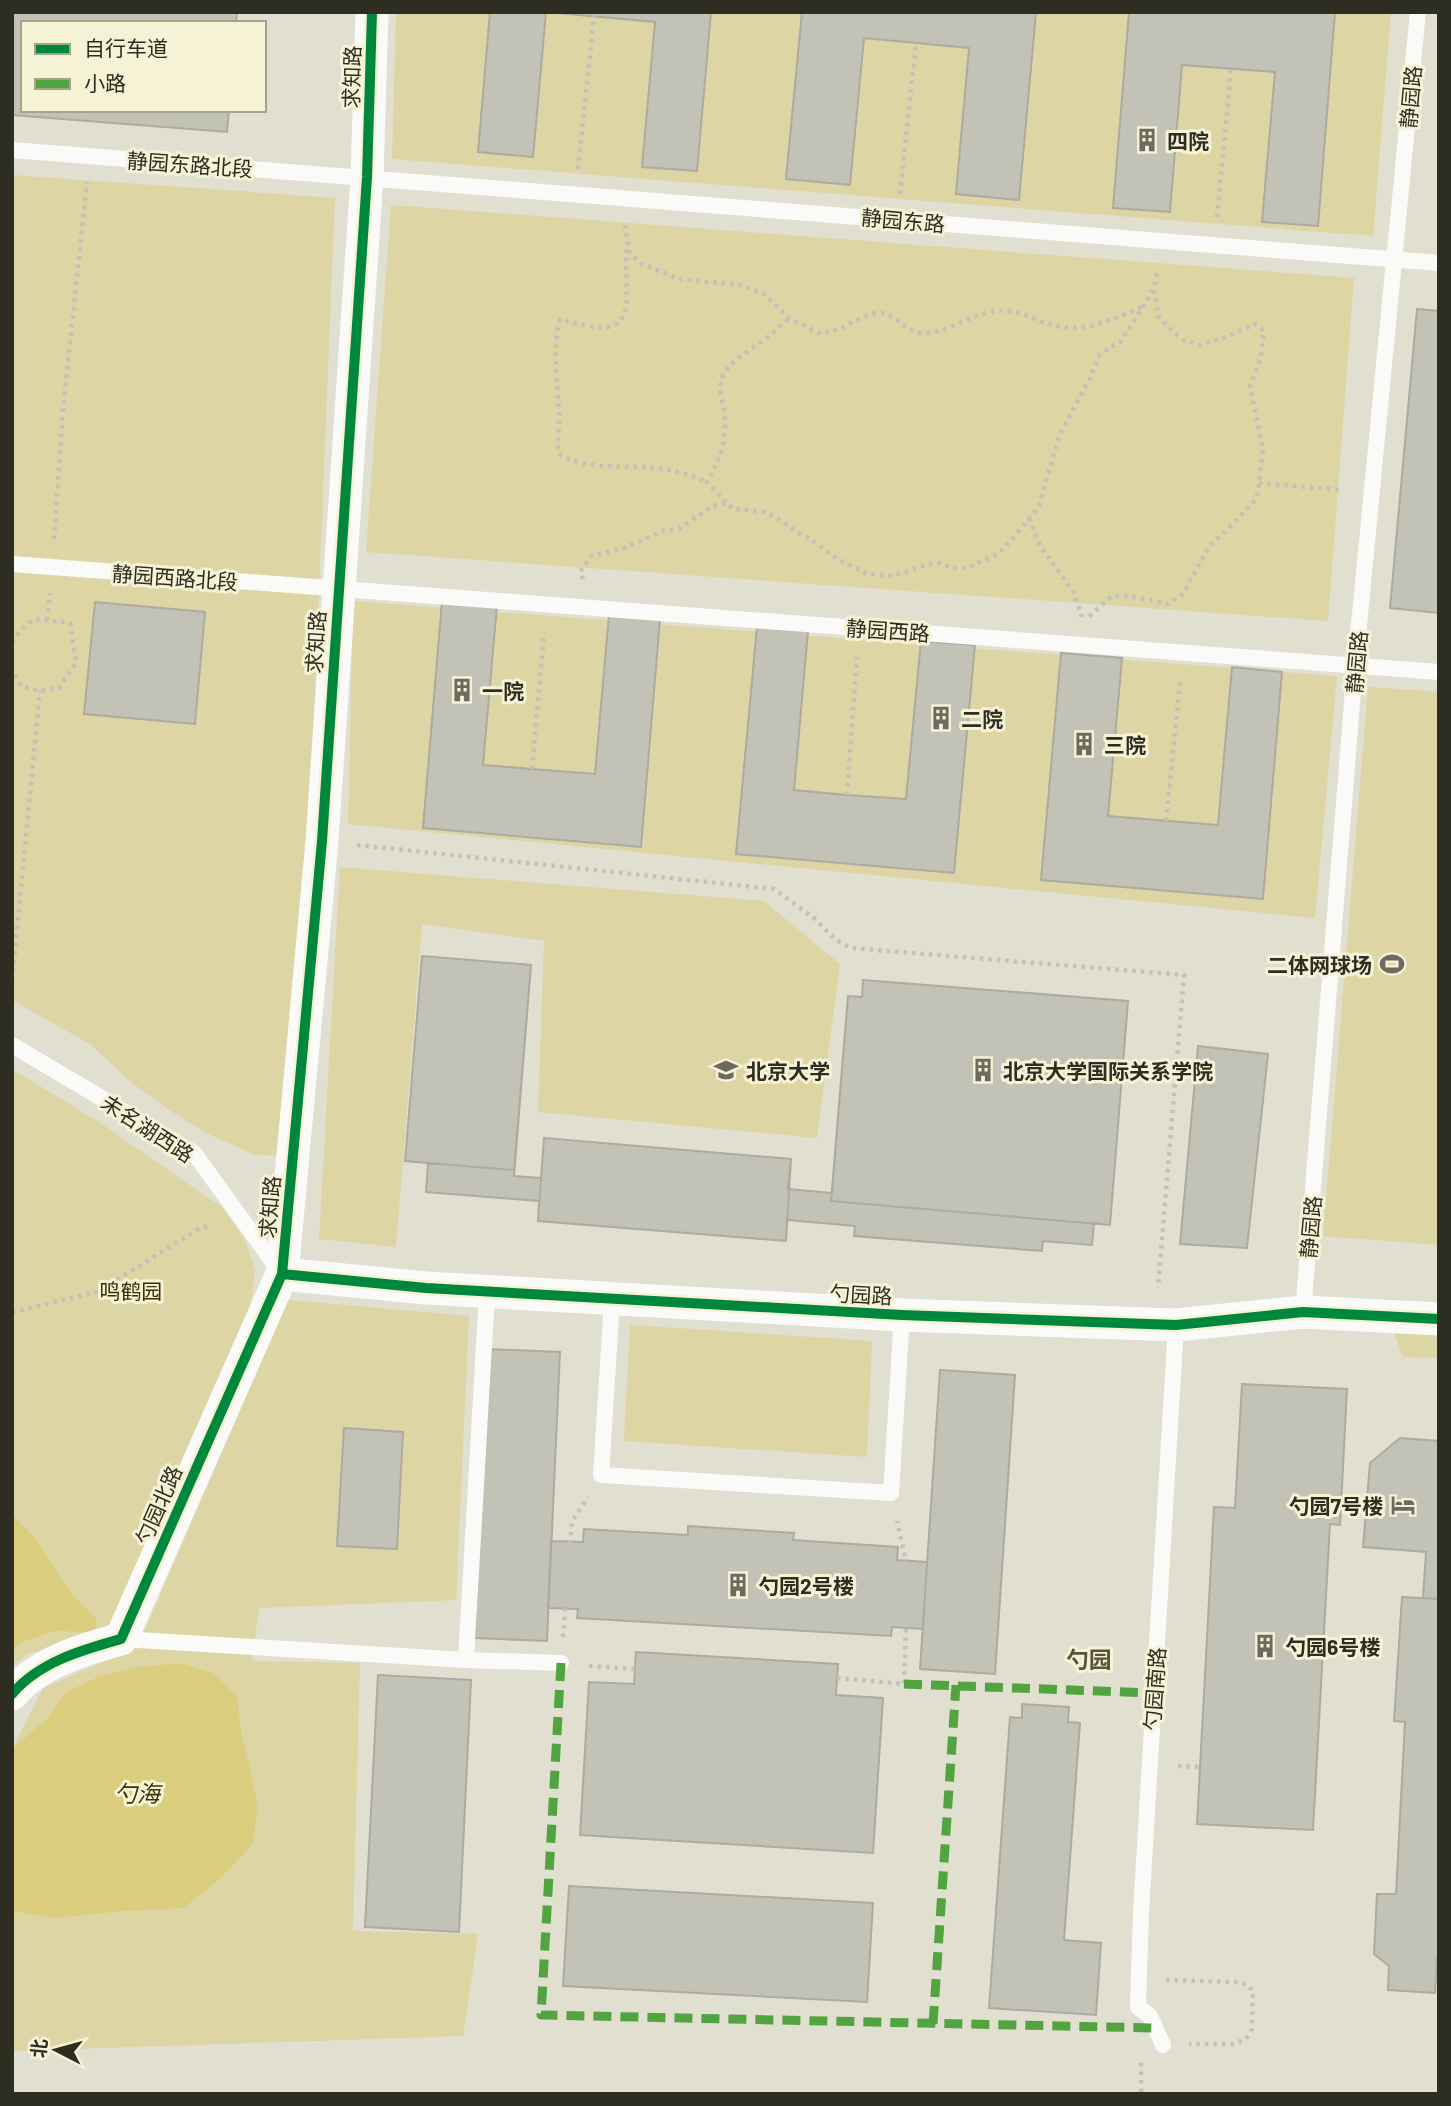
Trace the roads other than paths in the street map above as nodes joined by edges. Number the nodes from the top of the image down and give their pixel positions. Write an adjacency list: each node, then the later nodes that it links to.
1 (372, 12): 4 (street, 求知路)
2 (1418, 12): 5 (lane, 静园路)
3 (12, 150): 4 (lane, 静园东路北段)
4 (367, 177): 5 (lane, 静园东路); 8 (street, 求知路)
5 (1394, 260): 6 (lane, 静园东路); 9 (lane, 静园路)
6 (1439, 263)
7 (12, 564): 8 (lane, 静园西路北段)
8 (338, 588): 9 (lane, 静园西路); 12 (street, 求知路)
9 (1355, 666): 10 (lane, 静园西路); 15 (lane, 静园路)
10 (1439, 672)
11 (12, 1045): 12 (lane, 未名湖西路)
12 (282, 1273): 13 (street, 勺园路); 19 (street, 勺园北路)
13 (487, 1292): 14 (street, 勺园路); 20 (lane)
14 (612, 1300): 16 (street, 勺园路); 16 (lane)
15 (1303, 1311): 17 (street, 勺园路); 18 (street, 勺园路)
16 (902, 1315): 18 (street, 勺园路)
17 (1439, 1319)
18 (1166, 1325): 23 (lane, 勺园南路)
19 (121, 1639): 20 (lane); 22 (street)
20 (466, 1660): 21 (lane)
21 (561, 1664)
22 (12, 1694)
23 (1163, 2045)

